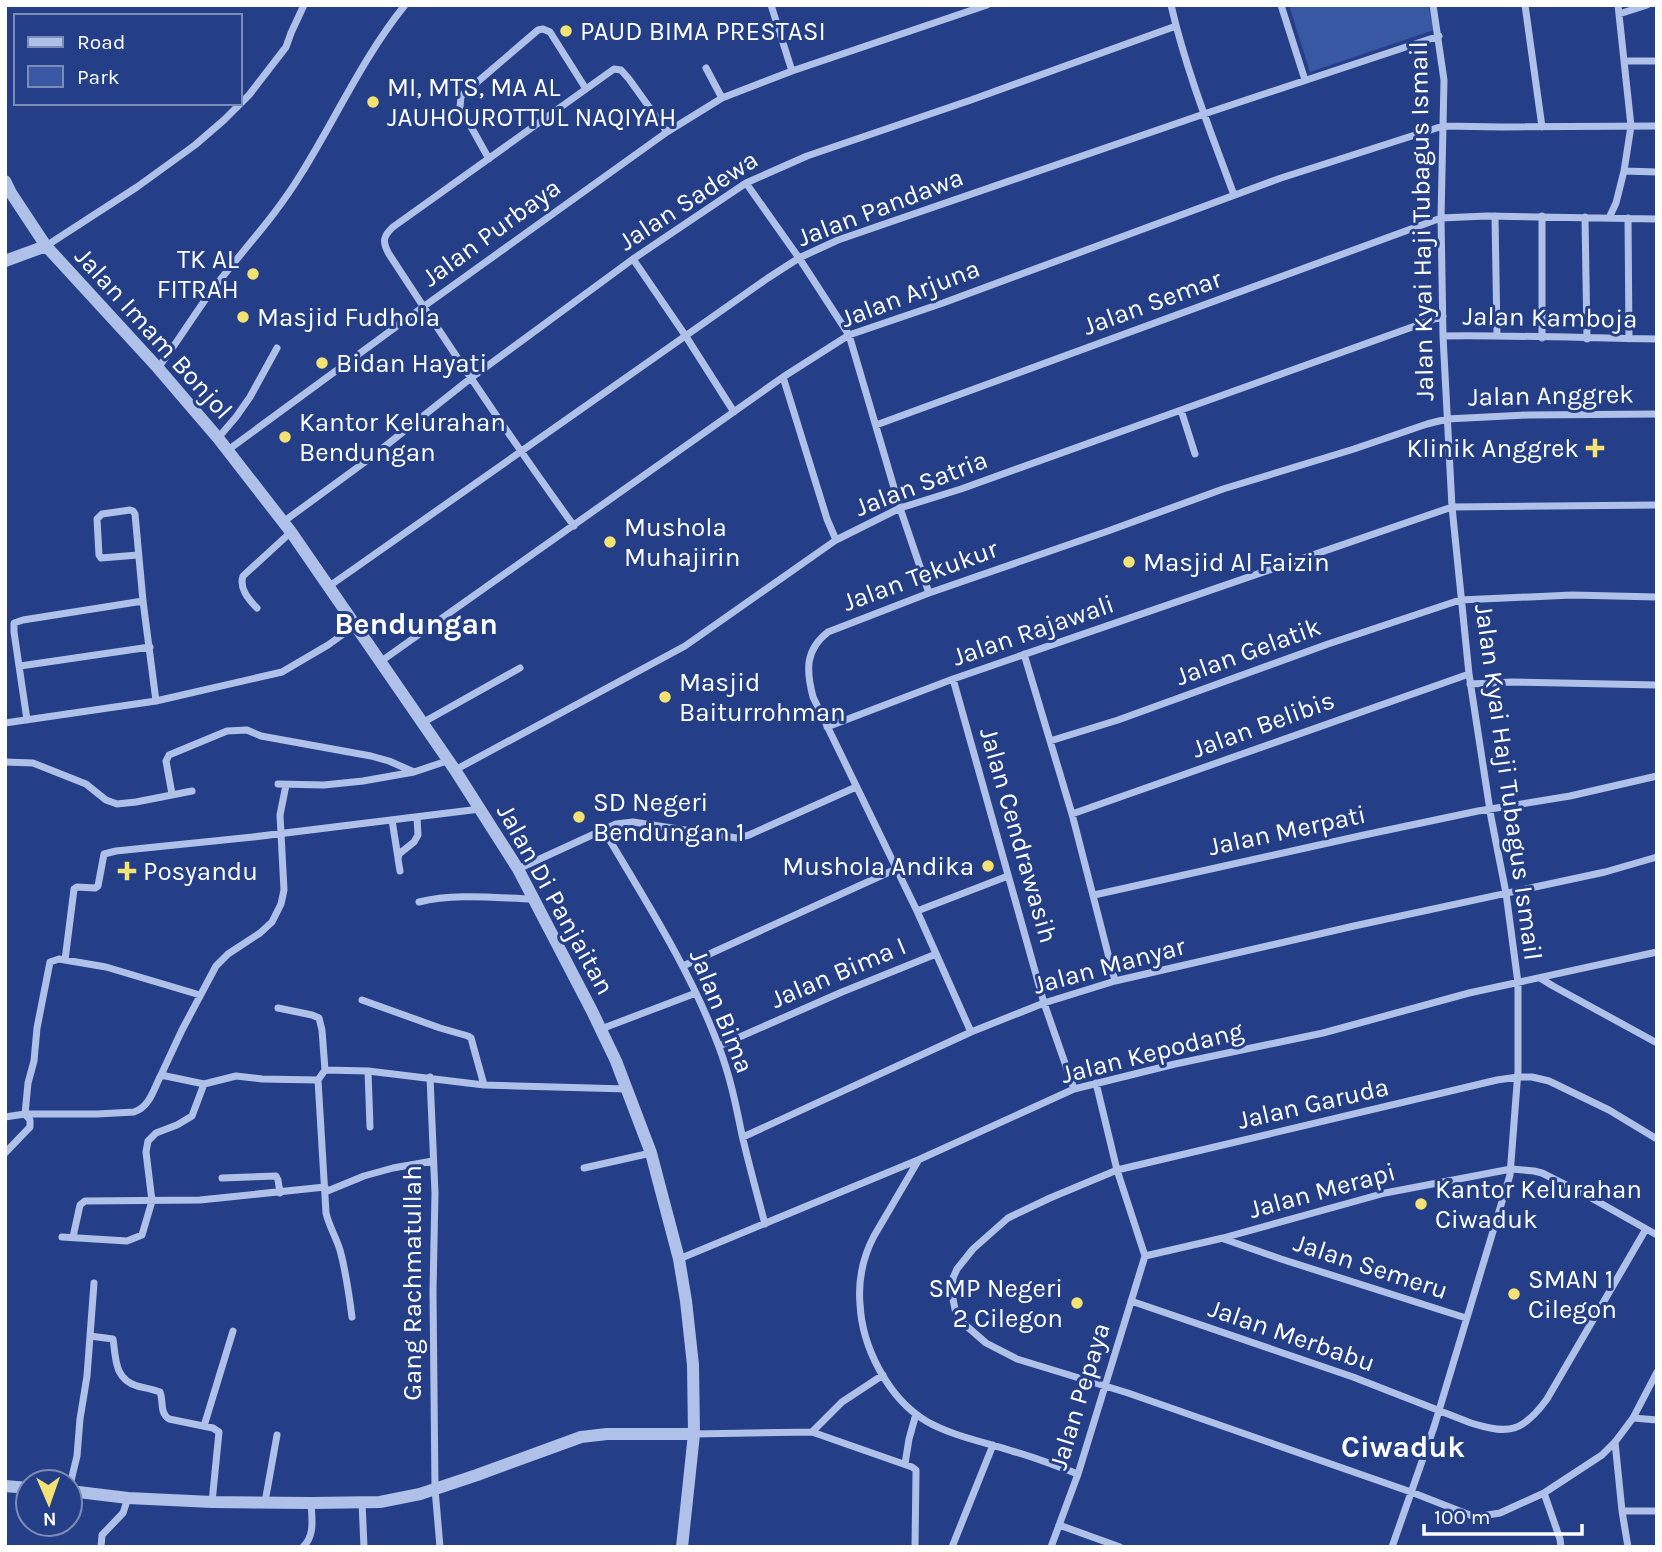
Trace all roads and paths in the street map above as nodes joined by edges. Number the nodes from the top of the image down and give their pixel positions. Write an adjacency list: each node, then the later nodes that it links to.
1 (304, 5): 20 (street)
2 (405, 5): 56 (street)
3 (771, 5): 16 (street)
4 (987, 5): 16 (street, Jalan Purbaya)
5 (1171, 5): 11 (street)
6 (1281, 5): 17 (street)
7 (1433, 5): 12 (street, Jalan Kyai Haji Tubagus Ismail)
8 (1525, 5): 25 (street)
9 (1647, 5): 10 (street)
10 (1619, 10): 13 (street)
11 (1176, 26): 22 (street); 31 (street, Jalan Sadewa)
12 (1439, 36): 17 (street, Jalan Pandawa); 23 (street, Jalan Kyai Haji Tubagus Ismail)
13 (1625, 61): 14 (street); 26 (street)
14 (1657, 61)
15 (706, 68): 19 (street)
16 (792, 71): 19 (street, Jalan Purbaya)
17 (1305, 80): 22 (street, Jalan Pandawa)
18 (586, 89): 27 (street); 28 (street); 28 (street)
19 (722, 98): 27 (street, Jalan Purbaya)
20 (242, 102)
21 (239, 105): 41 (street)
22 (1204, 114): 33 (street); 42 (street, Jalan Pandawa)
23 (1443, 126): 25 (street, Jalan Arjuna); 33 (street, Jalan Arjuna); 37 (street, Jalan Kyai Haji Tubagus Ismail)
24 (1657, 126): 26 (street, Jalan Arjuna)
25 (1542, 127): 26 (street, Jalan Arjuna)
26 (1632, 127): 29 (street)
27 (667, 132): 45 (street, Jalan Purbaya)
28 (489, 159): 45 (street)
29 (1624, 172): 30 (street); 38 (street)
30 (1657, 172)
31 (746, 183): 42 (street); 43 (street, Jalan Sadewa)
32 (7, 190): 41 (street, Jalan Imam Bonjol)
33 (1234, 195): 48 (street, Jalan Arjuna)
34 (1494, 216): 35 (street, Jalan Semar); 37 (street, Jalan Semar); 49 (street)
35 (1542, 216): 36 (street, Jalan Semar); 51 (street)
36 (1585, 217): 38 (street, Jalan Semar); 52 (street)
37 (1441, 218): 46 (street, Jalan Kyai Haji Tubagus Ismail); 63 (street, Jalan Semar)
38 (1609, 218): 39 (street, Jalan Semar)
39 (1628, 218): 40 (street, Jalan Semar); 53 (street)
40 (1657, 219)
41 (46, 246): 44 (street); 56 (street, Jalan Imam Bonjol)
42 (799, 258): 47 (street, Jalan Pandawa); 48 (street)
43 (633, 259): 47 (street); 58 (street, Jalan Sadewa)
44 (5, 261)
45 (423, 307): 58 (street); 65 (street, Jalan Purbaya)
46 (1443, 316): 50 (street, Jalan Kyai Haji Tubagus Ismail); 59 (street, Jalan Satria)
47 (685, 335): 60 (street); 66 (street, Jalan Pandawa)
48 (849, 335): 57 (street, Jalan Arjuna); 63 (street)
49 (1497, 335): 50 (street, Jalan Kamboja); 51 (street, Jalan Kamboja)
50 (1443, 336): 62 (street, Jalan Kyai Haji Tubagus Ismail)
51 (1542, 338): 52 (street, Jalan Kamboja)
52 (1587, 339): 53 (street, Jalan Kamboja)
53 (1629, 339): 54 (street, Jalan Kamboja)
54 (1657, 339)
55 (276, 348): 64 (street)
56 (158, 368): 64 (street, Jalan Imam Bonjol)
57 (783, 377): 60 (street, Jalan Arjuna); 73 (street)
58 (471, 378): 66 (street); 72 (street, Jalan Sadewa)
59 (1181, 410): 67 (street); 70 (street, Jalan Satria)
60 (734, 412): 71 (street, Jalan Arjuna)
61 (1657, 414): 62 (street, Jalan Anggrek)
62 (1447, 419): 69 (street, Jalan Kyai Haji Tubagus Ismail); 76 (street, Jalan Tekukur)
63 (876, 425): 70 (street)
64 (218, 438): 65 (street, Jalan Imam Bonjol)
65 (228, 450): 72 (street, Jalan Di Panjaitan)
66 (520, 452): 71 (street); 75 (street, Jalan Pandawa)
67 (1195, 454)
68 (1657, 505): 69 (street, Jalan Rajawali)
69 (1452, 507): 78 (street, Jalan Kyai Haji Tubagus Ismail); 83 (street, Jalan Rajawali)
70 (900, 508): 73 (street, Jalan Satria); 76 (street)
71 (574, 526): 84 (street, Jalan Arjuna)
72 (287, 527): 75 (street, Jalan Di Panjaitan); 80 (street, Jalan Sadewa)
73 (836, 540): 98 (street, Jalan Satria)
74 (138, 555): 74 (street); 79 (street)
75 (328, 587): 81 (street, Jalan Di Panjaitan)
76 (929, 593): 95 (street, Jalan Tekukur)
77 (1657, 597): 78 (street, Jalan Gelatik)
78 (1460, 600): 87 (street, Jalan Kyai Haji Tubagus Ismail); 96 (street, Jalan Gelatik)
79 (143, 601): 82 (street); 85 (street)
80 (257, 608)
81 (356, 625): 84 (street, Jalan Di Panjaitan); 91 (street)
82 (150, 647): 85 (street); 91 (street)
83 (1024, 654): 88 (street, Jalan Rajawali); 96 (street)
84 (380, 662): 94 (street, Jalan Di Panjaitan)
85 (20, 666): 92 (street)
86 (520, 668): 94 (street)
87 (1469, 674): 89 (street, Jalan Kyai Haji Tubagus Ismail); 106 (street, Jalan Belibis)
88 (953, 679): 95 (street, Jalan Rajawali); 116 (street, Jalan Cendrawasih)
89 (1470, 684): 90 (street); 105 (street, Jalan Kyai Haji Tubagus Ismail)
90 (1657, 685)
91 (156, 701): 92 (street)
92 (27, 720): 93 (street)
93 (5, 723)
94 (422, 723): 98 (street, Jalan Di Panjaitan)
95 (827, 727): 101 (street, Jalan Tekukur)
96 (1051, 741): 106 (street)
97 (5, 762): 103 (street)
98 (451, 766): 99 (street, Jalan Satria); 104 (street, Jalan Di Panjaitan)
99 (414, 772): 103 (street); 110 (street, Jalan Satria)
100 (1657, 776): 105 (street, Jalan Merpati)
101 (856, 787): 109 (street); 114 (street, Jalan Tekukur)
102 (192, 791): 103 (street)
103 (172, 794)
104 (480, 809): 107 (street); 113 (street, Jalan Di Panjaitan)
105 (1490, 809): 117 (street, Jalan Kyai Haji Tubagus Ismail); 118 (street, Jalan Merpati)
106 (1072, 814): 118 (street)
107 (417, 817): 108 (street); 112 (street)
108 (393, 820): 110 (street); 112 (street)
109 (603, 829): 113 (street); 125 (street, Jalan Bima)
110 (280, 834): 124 (street); 130 (street)
111 (1657, 858): 117 (street, Jalan Manyar)
112 (398, 859): 115 (street)
113 (518, 869): 119 (street, Jalan Di Panjaitan)
114 (897, 869): 121 (street, Jalan Tekukur); 125 (street)
115 (400, 871)
116 (1008, 876): 121 (street); 132 (street, Jalan Cendrawasih)
117 (1506, 893): 127 (street, Jalan Manyar); 128 (street, Jalan Kyai Haji Tubagus Ismail)
118 (1094, 895): 127 (street)
119 (534, 899): 120 (street); 134 (street, Jalan Di Panjaitan)
120 (419, 902)
121 (917, 911): 123 (street, Jalan Tekukur)
122 (1657, 952): 126 (street, Jalan Kepodang)
123 (936, 954): 135 (street, Jalan Tekukur); 137 (street, Jalan Bima I)
124 (65, 960): 130 (street); 149 (street)
125 (683, 966): 129 (street, Jalan Bima)
126 (1540, 978): 128 (street, Jalan Kepodang); 136 (street)
127 (1115, 981): 132 (street, Jalan Manyar)
128 (1518, 984): 142 (street, Jalan Kyai Haji Tubagus Ismail); 144 (street, Jalan Kepodang)
129 (696, 993): 134 (street); 137 (street, Jalan Bima)
130 (200, 995): 140 (street)
131 (362, 1000): 146 (street)
132 (1044, 1003): 135 (street, Jalan Manyar); 148 (street, Jalan Cendrawasih)
133 (278, 1008): 138 (street)
134 (601, 1029): 147 (street, Jalan Di Panjaitan)
135 (971, 1032): 152 (street, Jalan Manyar)
136 (1657, 1043)
137 (719, 1046): 152 (street, Jalan Bima)
138 (325, 1070): 139 (street); 143 (street)
139 (368, 1071): 141 (street); 151 (street)
140 (162, 1075): 145 (street); 149 (street)
141 (430, 1077): 146 (street); 157 (street, Gang Rachmatullah)
142 (1518, 1077): 153 (street, Jalan Garuda); 159 (street, Jalan Kyai Haji Tubagus Ismail); 160 (street, Jalan Garuda)
143 (318, 1080): 145 (street); 162 (street)
144 (1096, 1083): 148 (street, Jalan Kepodang); 160 (street)
145 (204, 1084): 164 (street)
146 (485, 1085): 147 (street)
147 (627, 1089): 155 (street, Jalan Di Panjaitan)
148 (1074, 1089): 156 (street, Jalan Kepodang)
149 (25, 1114): 150 (street); 154 (street)
150 (5, 1117)
151 (370, 1127)
152 (743, 1137): 165 (street, Jalan Bima)
153 (1657, 1139)
154 (5, 1153)
155 (651, 1153): 158 (street); 172 (street, Jalan Di Panjaitan)
156 (918, 1160): 165 (street, Jalan Kepodang); 180 (street)
157 (433, 1161): 162 (street); 195 (street, Gang Rachmatullah)
158 (584, 1168)
159 (1511, 1169): 166 (street); 170 (street, Jalan Merapi); 176 (street, Jalan Kyai Haji Tubagus Ismail)
160 (1117, 1170): 171 (street); 181 (street, Jalan Garuda)
161 (222, 1178): 163 (street)
162 (325, 1189): 163 (street); 175 (street)
163 (280, 1193): 164 (street)
164 (152, 1201): 169 (street); 169 (street)
165 (765, 1223): 172 (street, Jalan Kepodang)
166 (1646, 1229): 167 (street); 182 (street, Jalan Merbabu)
167 (1657, 1236)
168 (62, 1237): 169 (street)
169 (74, 1237)
170 (1223, 1238): 171 (street, Jalan Merapi); 176 (street, Jalan Semeru)
171 (1145, 1256): 174 (street, Jalan Pepaya)
172 (679, 1259): 188 (street, Jalan Di Panjaitan)
173 (94, 1283): 178 (street)
174 (1131, 1301): 181 (street, Jalan Pepaya); 182 (street, Jalan Merbabu)
175 (352, 1317)
176 (1466, 1318): 182 (street, Jalan Kyai Haji Tubagus Ismail)
177 (233, 1331): 186 (street)
178 (90, 1336): 186 (street); 193 (street)
179 (1657, 1372): 184 (street, Jalan Garuda)
180 (883, 1375): 183 (street); 187 (street)
181 (1104, 1387): 194 (street, Jalan Pepaya); 196 (street, Jalan Garuda)
182 (1439, 1411): 196 (street, Jalan Kyai Haji Tubagus Ismail)
183 (916, 1415): 191 (street); 192 (street)
184 (1633, 1418): 185 (street); 190 (street, Jalan Garuda)
185 (1657, 1420)
186 (204, 1426): 200 (street)
187 (812, 1432): 188 (street); 192 (street)
188 (694, 1434): 195 (street); 211 (street)
189 (277, 1435): 201 (street)
190 (1615, 1442): 198 (street, Jalan Garuda); 204 (street)
191 (993, 1446): 194 (street); 213 (street)
192 (905, 1464): 212 (street)
193 (74, 1468)
194 (1078, 1474): 206 (street, Jalan Pepaya)
195 (435, 1489): 202 (street); 210 (street, Gang Rachmatullah)
196 (1411, 1492): 198 (street, Jalan Garuda); 216 (street, Jalan Kyai Haji Tubagus Ismail)
197 (84, 1493): 199 (street)
198 (1544, 1493): 217 (street)
199 (128, 1498): 200 (street); 207 (street)
200 (212, 1502): 201 (street)
201 (265, 1502): 203 (street)
202 (362, 1502): 203 (street); 209 (street)
203 (311, 1503): 208 (street)
204 (1622, 1511): 205 (street); 218 (street)
205 (1657, 1511)
206 (1059, 1525): 214 (street, Jalan Pepaya); 215 (street)
207 (101, 1547)
208 (303, 1547)
209 (364, 1547)
210 (440, 1547)
211 (682, 1547)
212 (915, 1547)
213 (952, 1547)
214 (1051, 1547)
215 (1120, 1547)
216 (1392, 1547)
217 (1561, 1547)
218 (1628, 1547)

